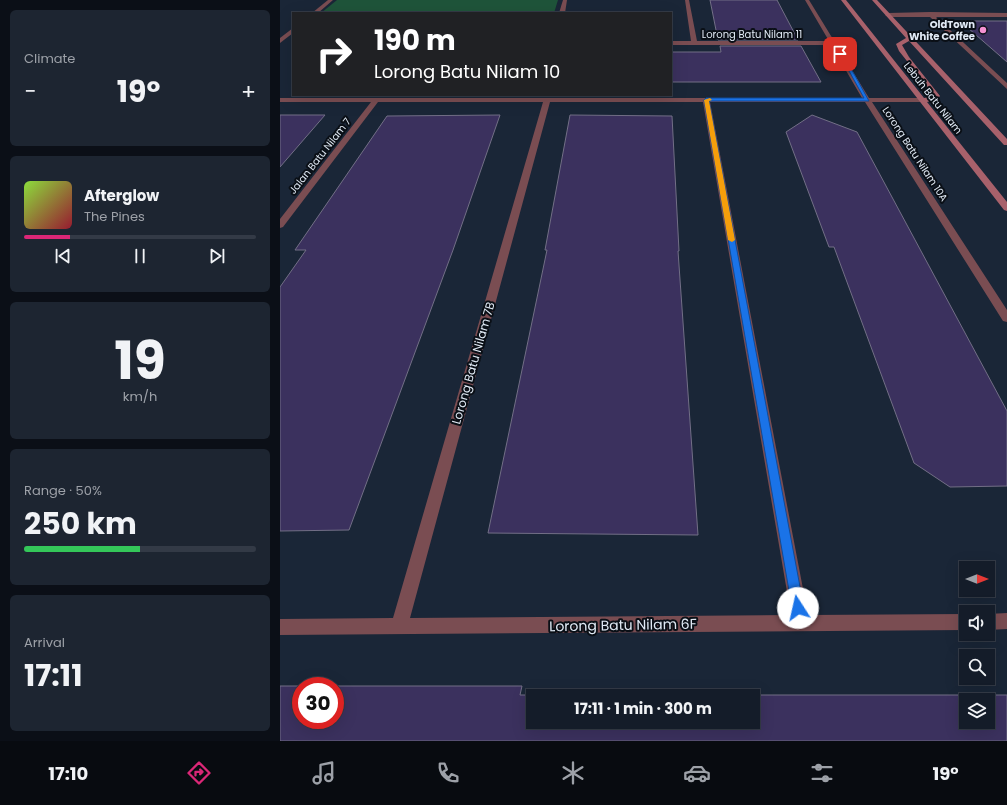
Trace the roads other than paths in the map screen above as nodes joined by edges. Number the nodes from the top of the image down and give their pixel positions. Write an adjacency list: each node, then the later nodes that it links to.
1 (331, 0): 7 (street)
2 (566, 0): 8 (street)
3 (687, 0): 16 (street)
4 (807, 0): 17 (street, Lorong Batu Nilam 10A)
5 (843, 0): 24 (main road, Lebuh Batu Nilam)
6 (874, 0): 10 (main road, Lebuh Batu Nilam)
7 (316, 12)
8 (562, 12)
9 (930, 14): 10 (street); 11 (street); 18 (street)
10 (888, 15): 13 (main road, Lebuh Batu Nilam)
11 (1007, 15)
12 (292, 31): 14 (street)
13 (908, 39): 24 (main road); 25 (main road, Lebuh Batu Nilam)
14 (282, 43)
15 (672, 43): 16 (street, Lorong Batu Nilam 11)
16 (694, 43): 17 (street, Lorong Batu Nilam 11)
17 (834, 43): 23 (street, Lorong Batu Nilam 10A)
18 (1007, 87)
19 (280, 100): 20 (street)
20 (376, 100): 21 (street); 27 (street, Jalan Batu Nilam 7)
21 (547, 100): 22 (street); 33 (street, Lorong Batu Nilam 7B)
22 (706, 100): 23 (street); 32 (street)
23 (867, 100): 24 (street); 28 (street, Lorong Batu Nilam 10A)
24 (921, 100): 26 (main road, Lebuh Batu Nilam)
25 (1007, 143)
26 (1007, 208)
27 (280, 225)
28 (1007, 318)
29 (959, 622): 32 (street, Lorong Batu Nilam 6F)
30 (995, 622): 31 (street)
31 (1007, 622)
32 (801, 623): 33 (street, Lorong Batu Nilam 6F)
33 (399, 626): 34 (street, Lorong Batu Nilam 6F)
34 (280, 627)

